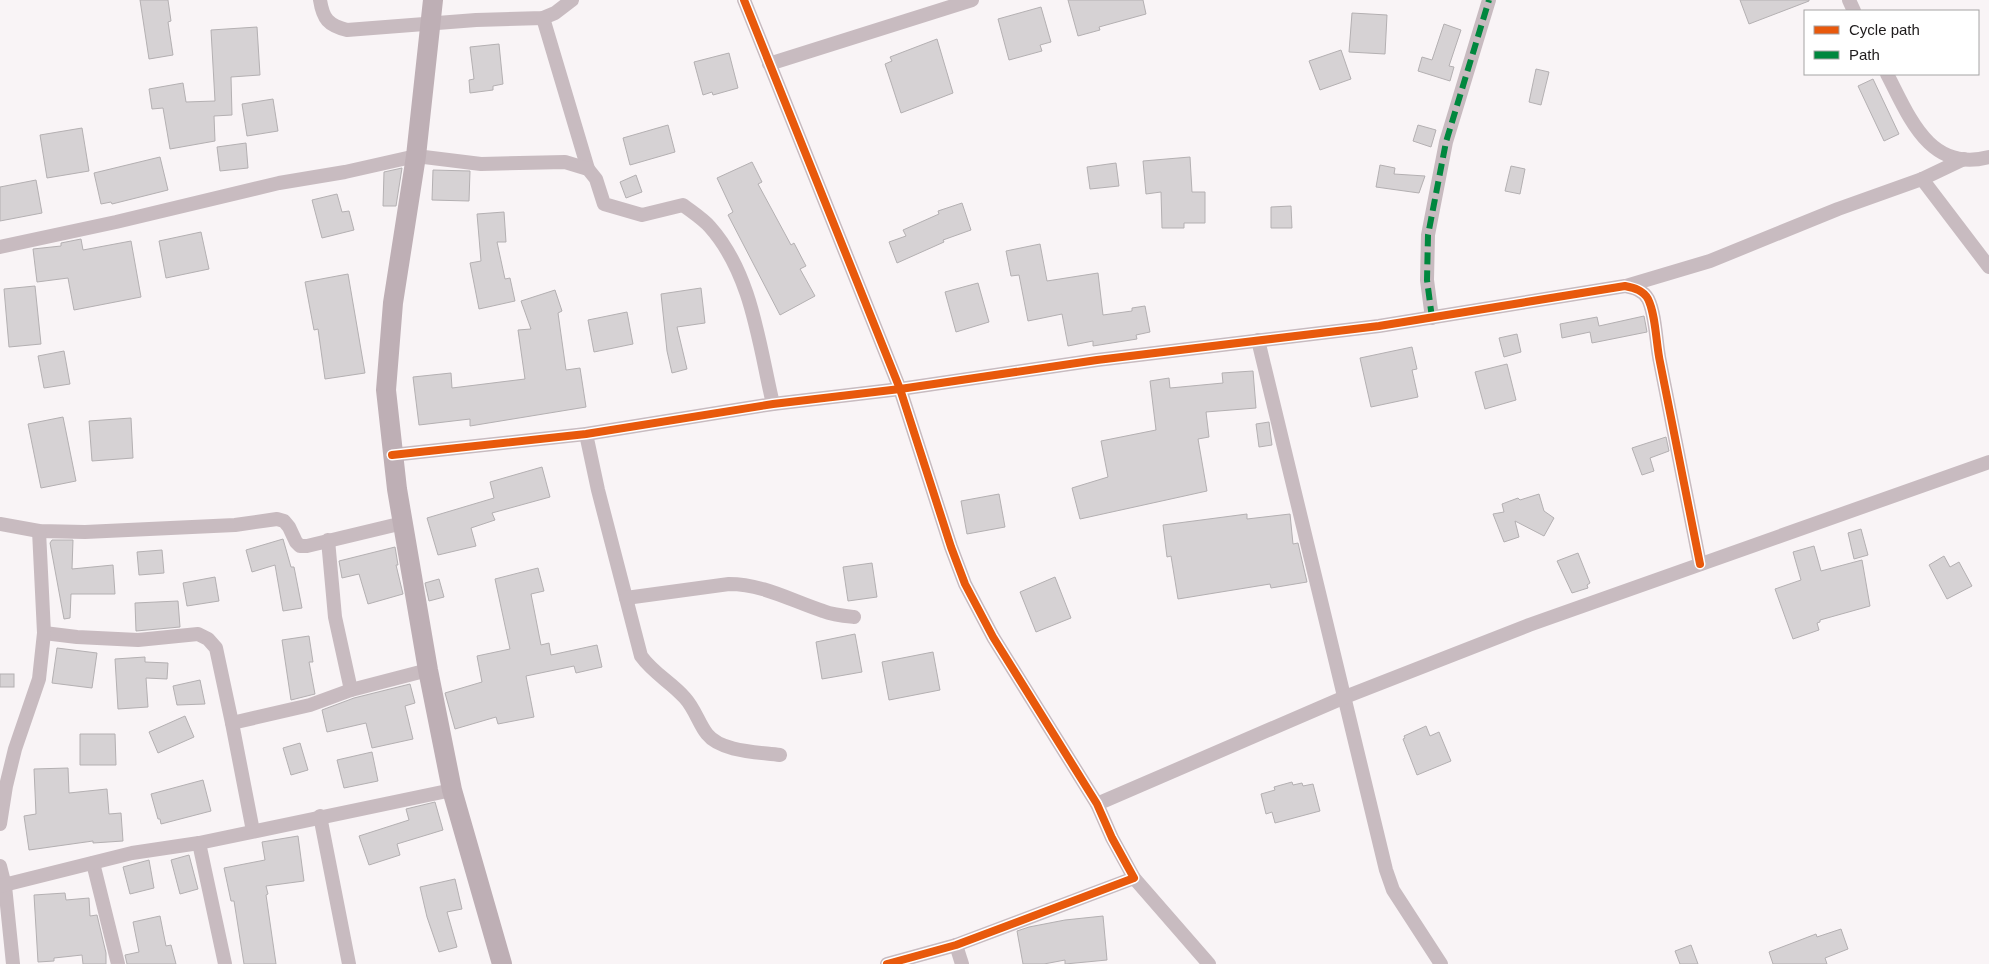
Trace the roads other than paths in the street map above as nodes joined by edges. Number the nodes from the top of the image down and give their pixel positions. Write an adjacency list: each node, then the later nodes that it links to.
1 (320, 0): 8 (street)
2 (433, 0): 8 (street)
3 (572, 0): 7 (street)
4 (744, 0): 9 (street)
5 (972, 0): 9 (street)
6 (1489, 0): 19 (street)
7 (543, 18): 8 (street); 14 (street)
8 (431, 24): 11 (street)
9 (769, 64): 21 (street)
10 (1888, 75): 13 (street)
11 (416, 156): 14 (street); 16 (street); 24 (street)
12 (1989, 157): 13 (street)
13 (1964, 159): 15 (street)
14 (588, 169): 22 (street)
15 (1922, 178): 17 (street); 18 (street)
16 (0, 247)
17 (1989, 267)
18 (1625, 286): 19 (street); 30 (street)
19 (1432, 318): 20 (street)
20 (1258, 340): 21 (street); 36 (street)
21 (900, 389): 22 (street); 40 (street)
22 (773, 404): 23 (street)
23 (586, 434): 24 (street); 31 (street)
24 (392, 455): 26 (street)
25 (1989, 462): 30 (street)
26 (402, 522): 29 (street); 34 (street)
27 (0, 524): 28 (street)
28 (39, 531): 29 (street); 33 (street)
29 (328, 540): 35 (street)
30 (1700, 564): 36 (street)
31 (626, 598): 32 (street); 38 (street)
32 (854, 617)
33 (44, 633): 37 (street); 42 (street)
34 (428, 670): 35 (street); 39 (street)
35 (351, 690): 37 (street)
36 (1345, 697): 40 (street); 58 (street)
37 (232, 723): 43 (street)
38 (780, 755)
39 (452, 790): 41 (street); 54 (street)
40 (1097, 804): 47 (street)
41 (320, 816): 43 (street); 53 (street)
42 (0, 824)
43 (252, 831): 44 (street)
44 (199, 843): 45 (street); 52 (street)
45 (93, 863): 48 (street); 51 (street)
46 (0, 866): 48 (street)
47 (1134, 878): 49 (street); 57 (street)
48 (2, 886): 50 (street)
49 (956, 945): 55 (street); 56 (street)
50 (13, 964)
51 (118, 964)
52 (225, 964)
53 (349, 964)
54 (502, 964)
55 (887, 964)
56 (962, 964)
57 (1208, 964)
58 (1441, 964)

